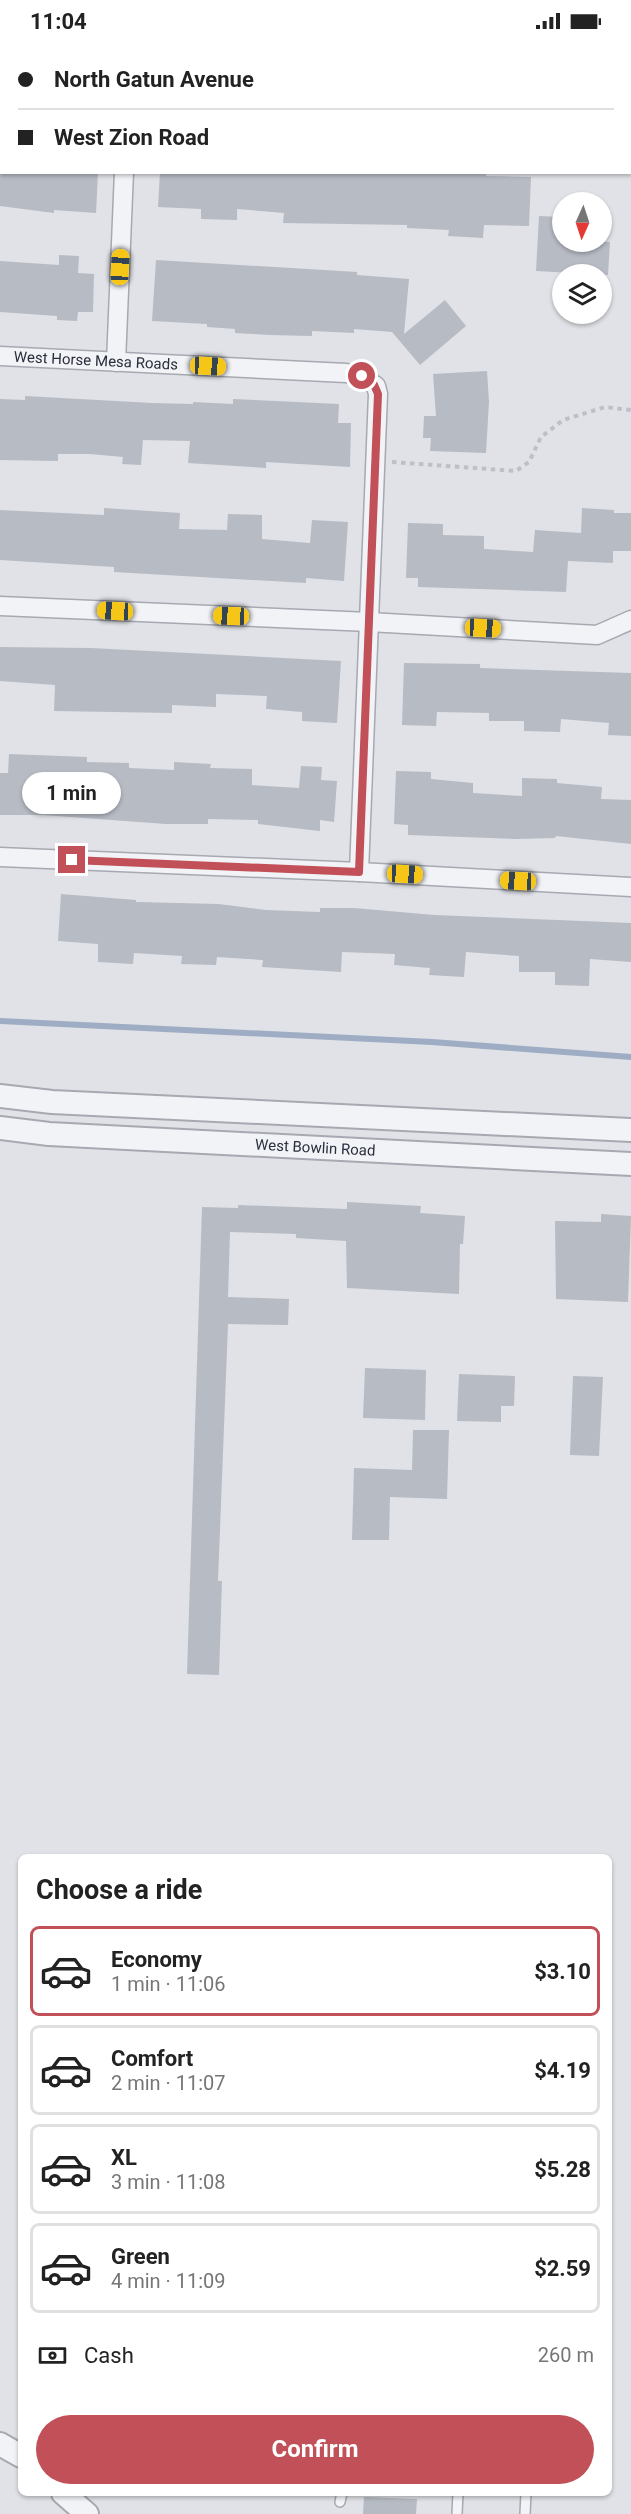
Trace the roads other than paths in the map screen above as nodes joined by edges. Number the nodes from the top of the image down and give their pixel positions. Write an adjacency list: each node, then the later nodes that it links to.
1 (124, 174): 3 (street)
2 (0, 356): 3 (street, West Horse Mesa Roads)
3 (116, 362): 6 (street, West Horse Mesa Roads)
4 (0, 606): 6 (street)
5 (631, 620): 6 (street)
6 (369, 622): 8 (street)
7 (0, 857): 8 (street)
8 (359, 872): 9 (street)
9 (631, 887)
10 (0, 1096): 12 (street)
11 (0, 1128): 13 (street, West Bowlin Road)
12 (631, 1130)
13 (631, 1164)
14 (0, 2444): 15 (street)
15 (18, 2454)
16 (66, 2496): 19 (street)
17 (458, 2496): 20 (lane)
18 (526, 2496): 21 (lane)
19 (87, 2514)
20 (457, 2514)
21 (525, 2514)

